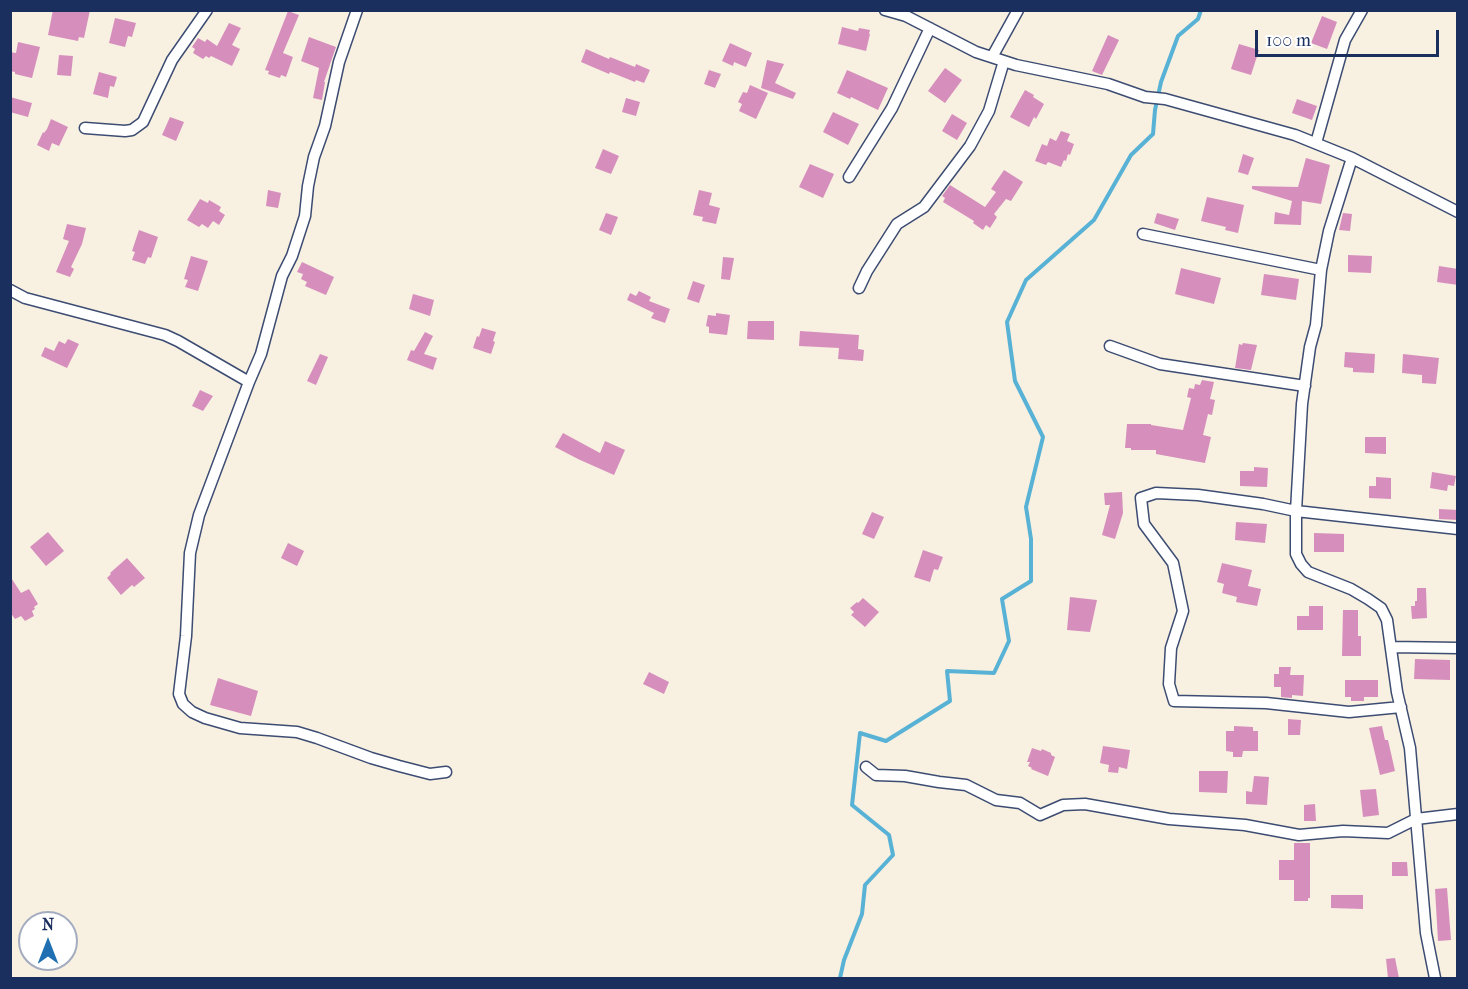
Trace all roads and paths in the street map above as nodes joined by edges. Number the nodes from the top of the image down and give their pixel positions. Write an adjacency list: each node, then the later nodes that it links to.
1 (207, 10): 9 (street)
2 (357, 10): 19 (street)
3 (885, 10): 6 (street)
4 (1018, 10): 7 (street)
5 (1362, 10): 10 (street)
6 (930, 28): 7 (street); 12 (street)
7 (992, 57): 8 (street)
8 (1004, 61): 10 (street); 16 (street)
9 (85, 128)
10 (1316, 143): 11 (street)
11 (1352, 158): 13 (street); 15 (street)
12 (849, 177)
13 (1458, 212)
14 (1143, 234): 15 (street)
15 (1321, 270): 20 (street)
16 (859, 288)
17 (10, 290): 19 (street)
18 (1110, 346): 20 (street)
19 (249, 382): 27 (street)
20 (1305, 386): 21 (street)
21 (1296, 511): 22 (street); 23 (street); 25 (street)
22 (1458, 530)
23 (1390, 647): 24 (street); 25 (street)
24 (1458, 648)
25 (1401, 707): 29 (street)
26 (866, 767): 29 (street)
27 (446, 772)
28 (1458, 814): 29 (street)
29 (1416, 819): 30 (street)
30 (1435, 978)

